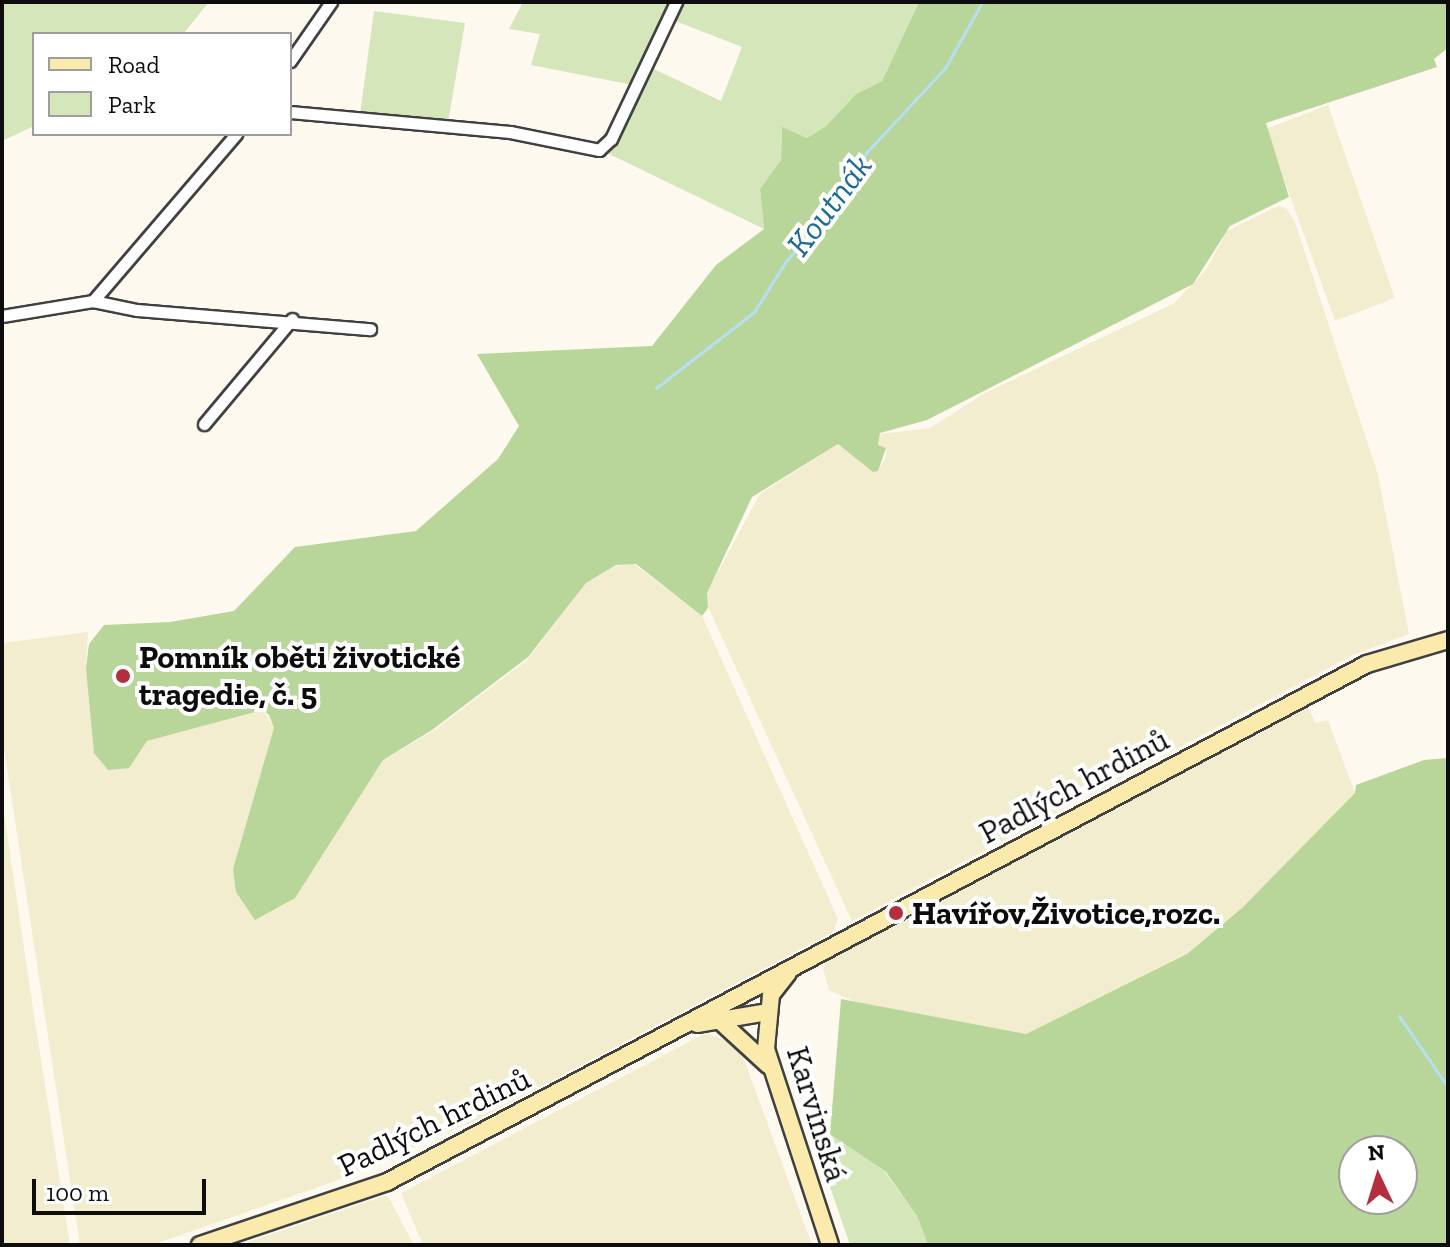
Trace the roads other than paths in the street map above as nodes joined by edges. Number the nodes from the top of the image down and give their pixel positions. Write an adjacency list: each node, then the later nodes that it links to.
1 (331, 2): 3 (street)
2 (676, 2): 4 (street)
3 (292, 58)
4 (292, 112)
5 (234, 136): 6 (street)
6 (93, 301): 7 (street); 8 (street)
7 (2, 316)
8 (292, 319): 9 (street); 10 (street)
9 (370, 329)
10 (204, 424)
11 (1448, 640): 12 (main road, Padlých hrdinů)
12 (802, 963): 13 (main road, Padlých hrdinů); 14 (main road, Karvinská)
13 (733, 999): 14 (main road); 16 (main road, Padlých hrdinů)
14 (767, 1012): 15 (main road, Padlých hrdinů); 17 (main road, Karvinská)
15 (719, 1020): 16 (main road, Padlých hrdinů); 17 (main road)
16 (683, 1026): 18 (main road, Padlých hrdinů)
17 (769, 1066): 19 (main road, Karvinská)
18 (200, 1245)
19 (830, 1245)

